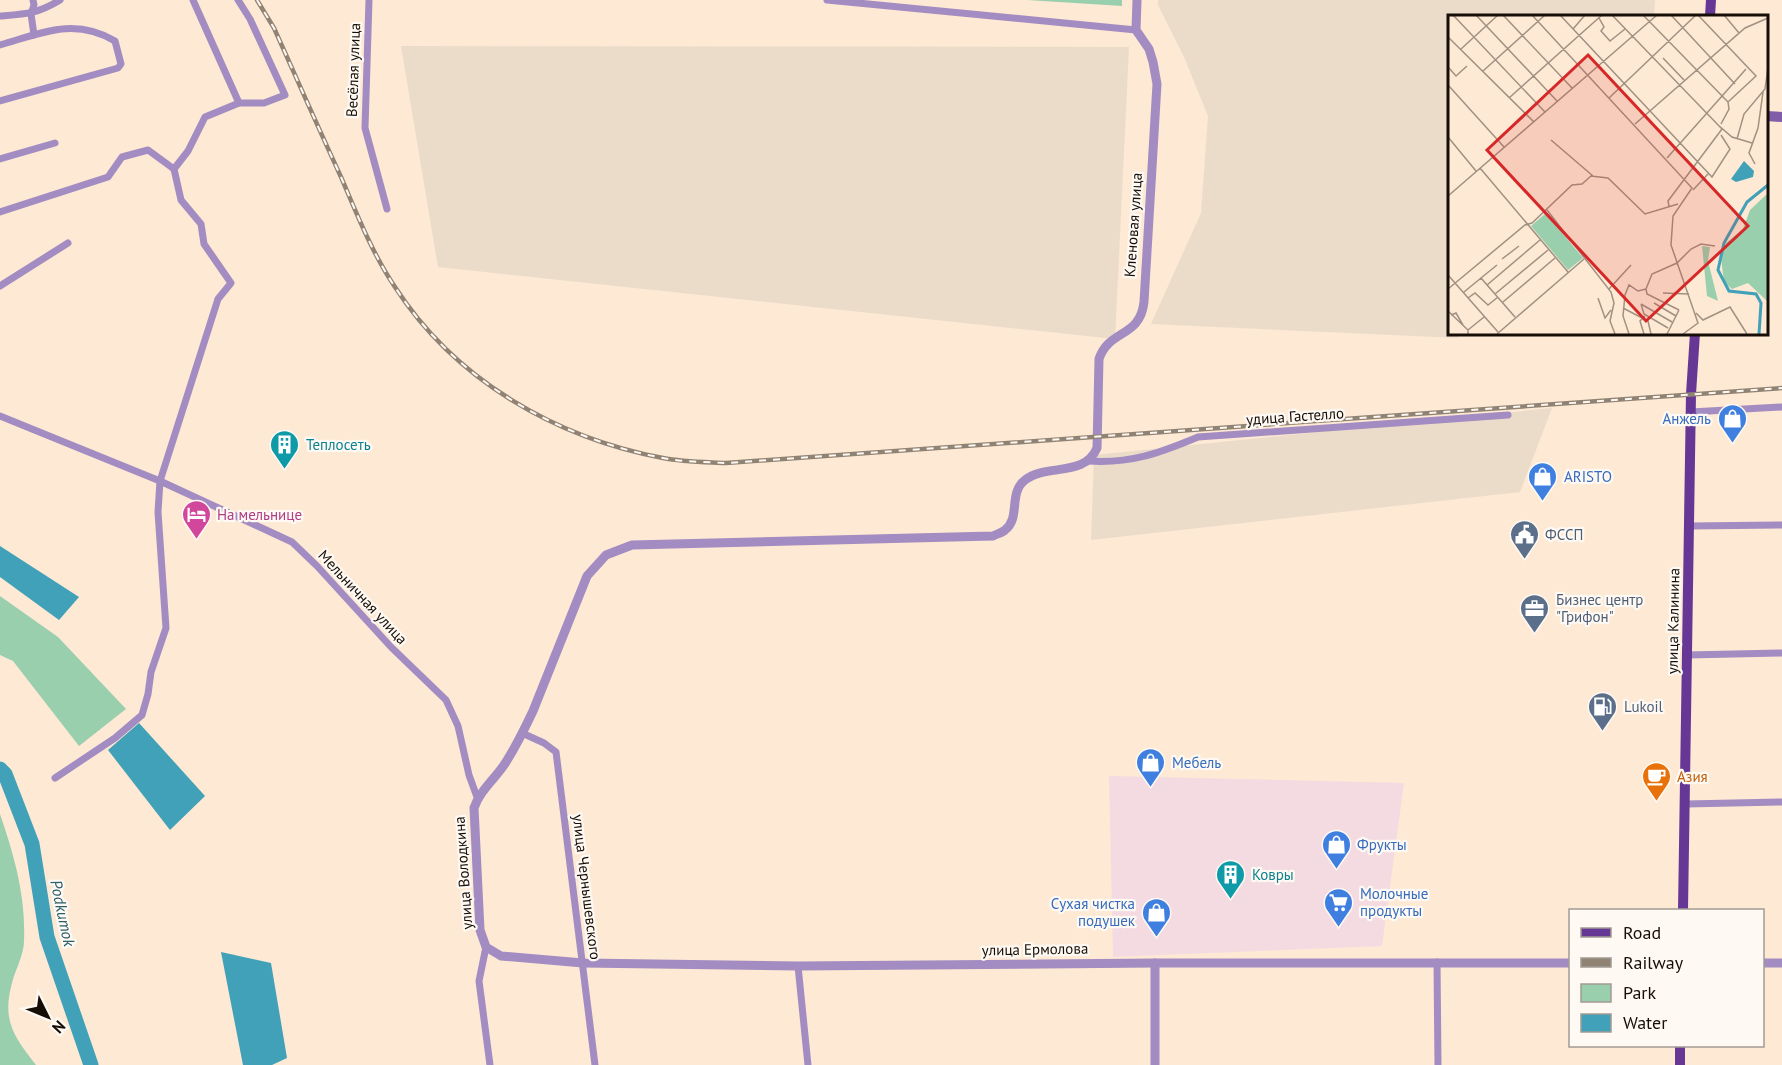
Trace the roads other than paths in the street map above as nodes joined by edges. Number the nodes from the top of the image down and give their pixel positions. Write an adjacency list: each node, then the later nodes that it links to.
1 (33, 0): 9 (street)
2 (60, 0): 9 (street)
3 (193, 0): 16 (street)
4 (238, 0): 16 (street)
5 (369, 0): 22 (street, Весёлая улица)
6 (827, 0): 12 (street)
7 (1137, 0): 12 (street)
8 (1711, 0): 10 (main road)
9 (31, 14): 11 (street); 13 (street)
10 (1710, 15)
11 (0, 16)
12 (1136, 30): 31 (street, Кленовая улица)
13 (34, 35): 14 (street); 15 (street)
14 (0, 45)
15 (0, 101)
16 (239, 103): 21 (street)
17 (1767, 116): 18 (main road)
18 (1782, 117)
19 (55, 143): 20 (street)
20 (0, 159)
21 (174, 169): 23 (street); 32 (street)
22 (387, 209)
23 (0, 212)
24 (68, 243): 25 (street)
25 (0, 286)
26 (1695, 334): 28 (main road, улица Калинина)
27 (1782, 407): 28 (street)
28 (1691, 412): 34 (main road, улица Калинина)
29 (1508, 415): 31 (street, удица Гастелло)
30 (0, 416): 32 (street, Мельничная улица)
31 (1088, 461): 37 (street)
32 (160, 481): 38 (street); 39 (street, Мельничная улица)
33 (1782, 525): 34 (street)
34 (1690, 526): 36 (main road, улица Калинина)
35 (1782, 652): 36 (street)
36 (1687, 654): 41 (main road, улица Калинина)
37 (522, 733): 39 (street); 46 (street, улица Чернышевского)
38 (55, 778)
39 (477, 797): 43 (street, улица Володкина)
40 (1782, 802): 41 (street)
41 (1686, 804): 42 (main road, улица Калинина)
42 (1683, 909)
43 (486, 947): 44 (street, улица Володкина); 53 (street, улица Володкина)
44 (501, 956): 46 (street, улица Ермолова)
45 (1437, 962): 47 (street, улица Ермолова); 48 (street, улица Ермолова); 57 (street)
46 (583, 963): 51 (street, улица Ермолова); 54 (street, улица Чернышевского)
47 (1155, 963): 51 (street, улица Ермолова); 56 (street)
48 (1569, 963)
49 (1764, 963): 50 (street)
50 (1782, 963)
51 (798, 966): 55 (street)
52 (1680, 1047): 58 (main road)
53 (490, 1065)
54 (595, 1065)
55 (808, 1065)
56 (1155, 1065)
57 (1438, 1065)
58 (1680, 1065)

